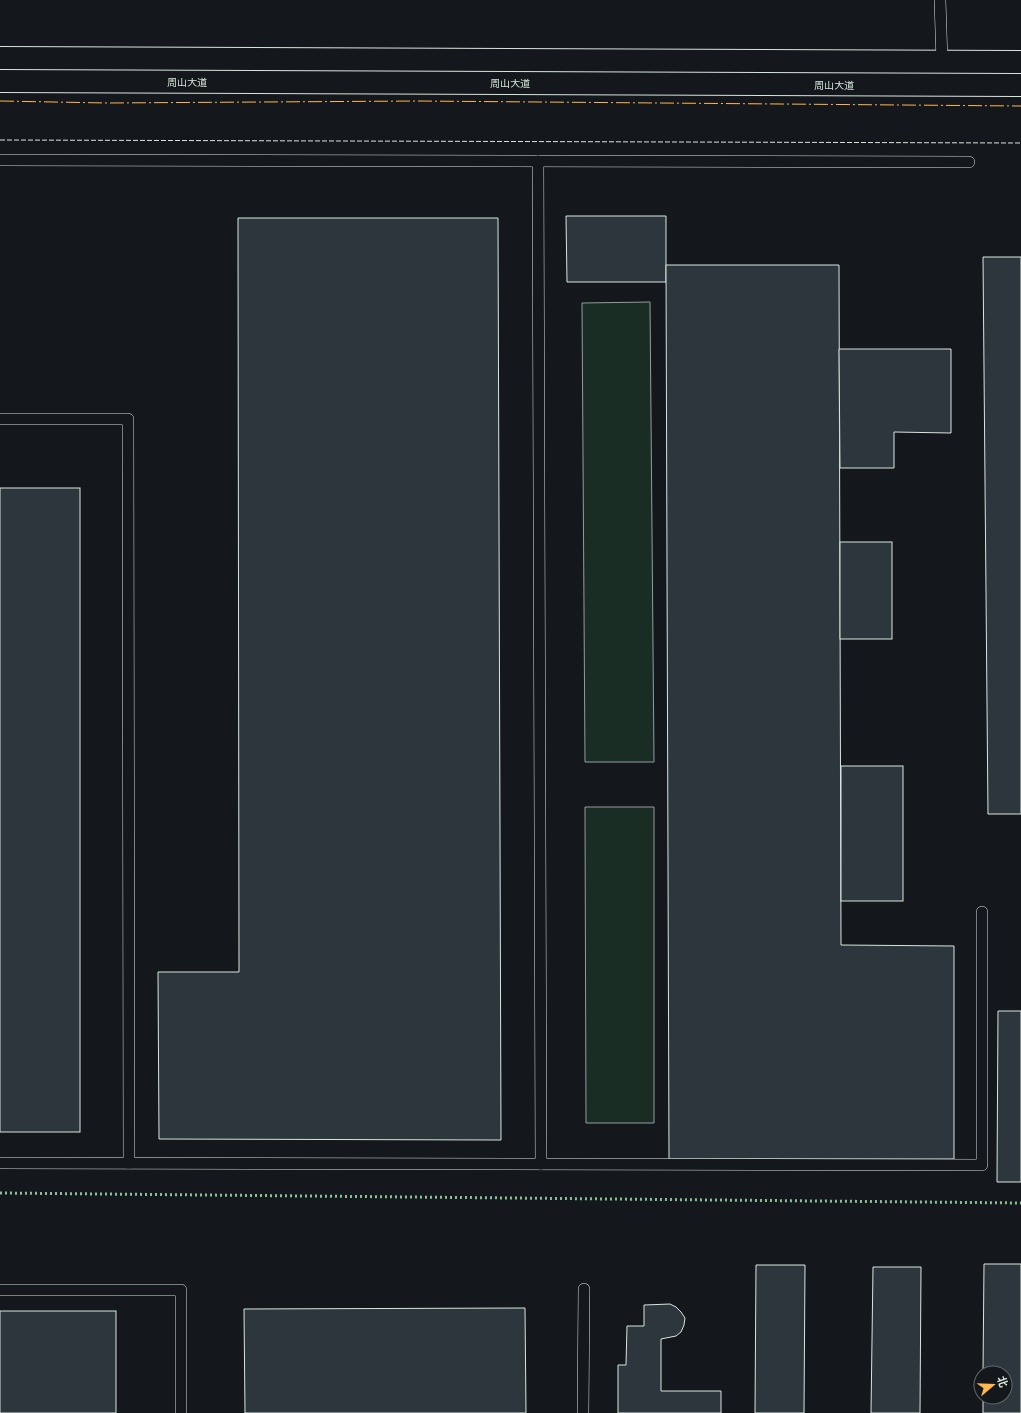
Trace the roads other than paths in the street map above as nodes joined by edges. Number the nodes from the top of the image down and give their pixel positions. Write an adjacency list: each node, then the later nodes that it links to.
1 (940, 0): 3 (lane)
2 (0, 58): 3 (main road)
3 (942, 62): 4 (main road)
4 (1021, 62)
5 (0, 81): 6 (main road, 周山大道)
6 (1021, 86)
7 (0, 160): 8 (lane)
8 (538, 161): 9 (lane); 14 (lane)
9 (969, 162)
10 (0, 419): 13 (lane)
11 (982, 912): 14 (lane)
12 (0, 1163): 13 (lane)
13 (129, 1163): 14 (lane)
14 (541, 1164)
15 (584, 1289): 18 (lane)
16 (0, 1290): 17 (lane)
17 (181, 1413)
18 (583, 1413)

